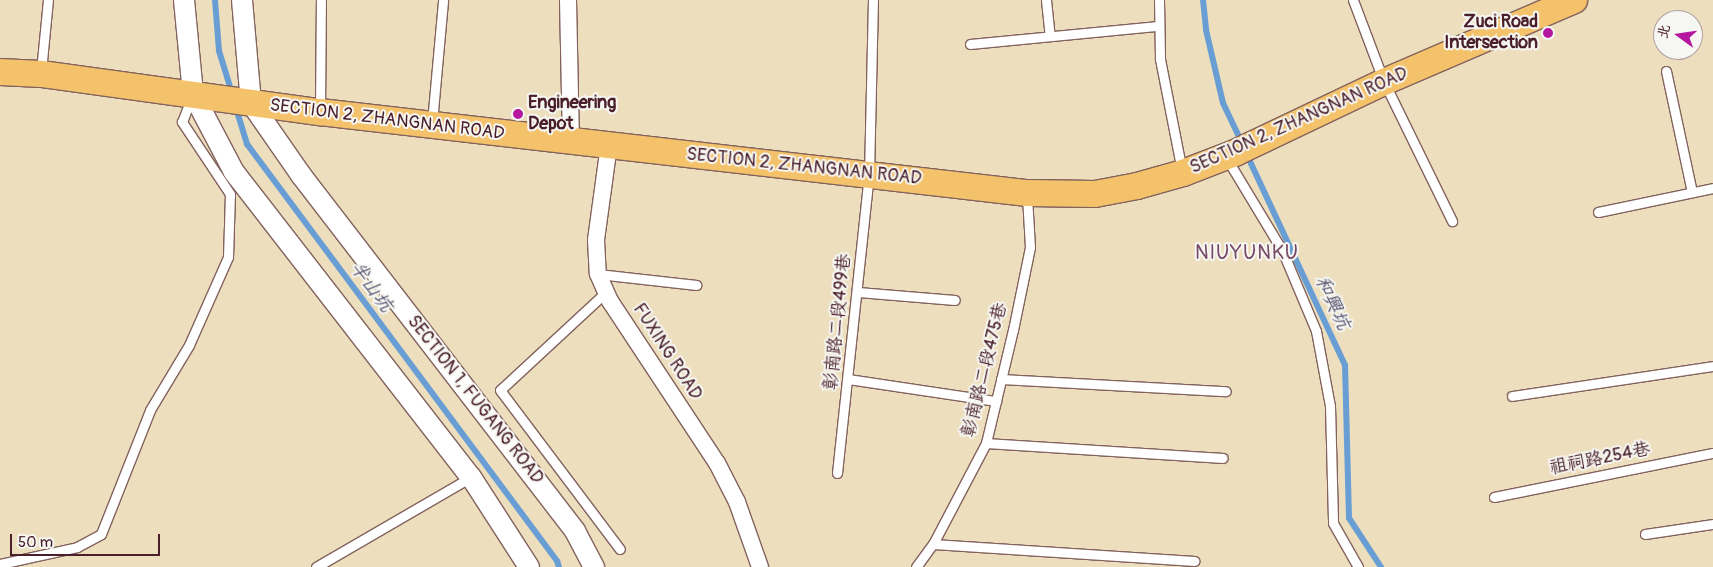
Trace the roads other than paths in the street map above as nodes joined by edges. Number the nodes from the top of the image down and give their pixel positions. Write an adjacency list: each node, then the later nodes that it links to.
1 (48, 0): 17 (lane)
2 (184, 0): 19 (street, SECTION 1, FUGANG ROAD)
3 (242, 0): 19 (street, SECTION 1, FUGANG ROAD)
4 (321, 0): 20 (lane)
5 (443, 0): 21 (lane)
6 (568, 0): 22 (street)
7 (873, 0): 26 (lane, 彰南路二段499巷)
8 (1046, 0): 13 (lane)
9 (1159, 0): 12 (lane)
10 (1353, 0): 18 (lane)
11 (1574, 0): 18 (main road, SECTION 2, ZHANGNAN ROAD)
12 (1158, 26): 13 (lane); 25 (lane)
13 (1050, 36): 14 (lane)
14 (970, 44)
15 (1666, 71): 28 (lane)
16 (0, 72): 17 (main road, SECTION 2, ZHANGNAN ROAD)
17 (41, 74): 19 (main road, SECTION 2, ZHANGNAN ROAD)
18 (1384, 82): 24 (main road, SECTION 2, ZHANGNAN ROAD); 31 (lane)
19 (224, 99): 20 (main road, SECTION 2, ZHANGNAN ROAD); 47 (street, SECTION 1, FUGANG ROAD); 54 (lane); 57 (street, SECTION 1, FUGANG ROAD)
20 (320, 112): 21 (main road, SECTION 2, ZHANGNAN ROAD)
21 (431, 125): 22 (main road, SECTION 2, ZHANGNAN ROAD)
22 (571, 141): 23 (main road, SECTION 2, ZHANGNAN ROAD)
23 (609, 145): 26 (main road, SECTION 2, ZHANGNAN ROAD); 32 (street, FUXING ROAD)
24 (1238, 151): 25 (main road, SECTION 2, ZHANGNAN ROAD); 60 (lane)
25 (1183, 173): 29 (main road, SECTION 2, ZHANGNAN ROAD)
26 (869, 174): 29 (main road, SECTION 2, ZHANGNAN ROAD); 35 (lane, 彰南路二段499巷)
27 (1713, 188): 28 (lane)
28 (1692, 192): 30 (lane)
29 (1027, 193): 39 (lane, 彰南路二段475巷)
30 (1598, 212)
31 (1452, 221)
32 (598, 274): 33 (lane); 34 (street, FUXING ROAD)
33 (696, 285)
34 (606, 292): 52 (lane); 58 (street, FUXING ROAD)
35 (858, 292): 36 (lane); 38 (lane, 彰南路二段499巷)
36 (955, 300)
37 (1713, 366): 41 (lane)
38 (848, 379): 42 (lane); 46 (lane, 彰南路二段499巷)
39 (1001, 379): 40 (lane); 42 (lane, 彰南路二段475巷)
40 (1226, 390)
41 (1512, 396)
42 (996, 401): 43 (lane, 彰南路二段475巷)
43 (986, 443): 45 (lane); 51 (lane, 彰南路二段475巷)
44 (1713, 453): 48 (lane, 祖祠路254巷)
45 (1223, 458)
46 (838, 474)
47 (471, 477): 55 (lane); 56 (street, SECTION 1, FUGANG ROAD)
48 (1494, 497)
49 (1713, 524): 50 (lane)
50 (1645, 534)
51 (933, 544): 53 (lane); 59 (lane, 彰南路二段475巷)
52 (620, 549)
53 (1194, 561)
54 (0, 564)
55 (316, 567)
56 (529, 567)
57 (594, 567)
58 (760, 567)
59 (916, 567)
60 (1358, 567)

